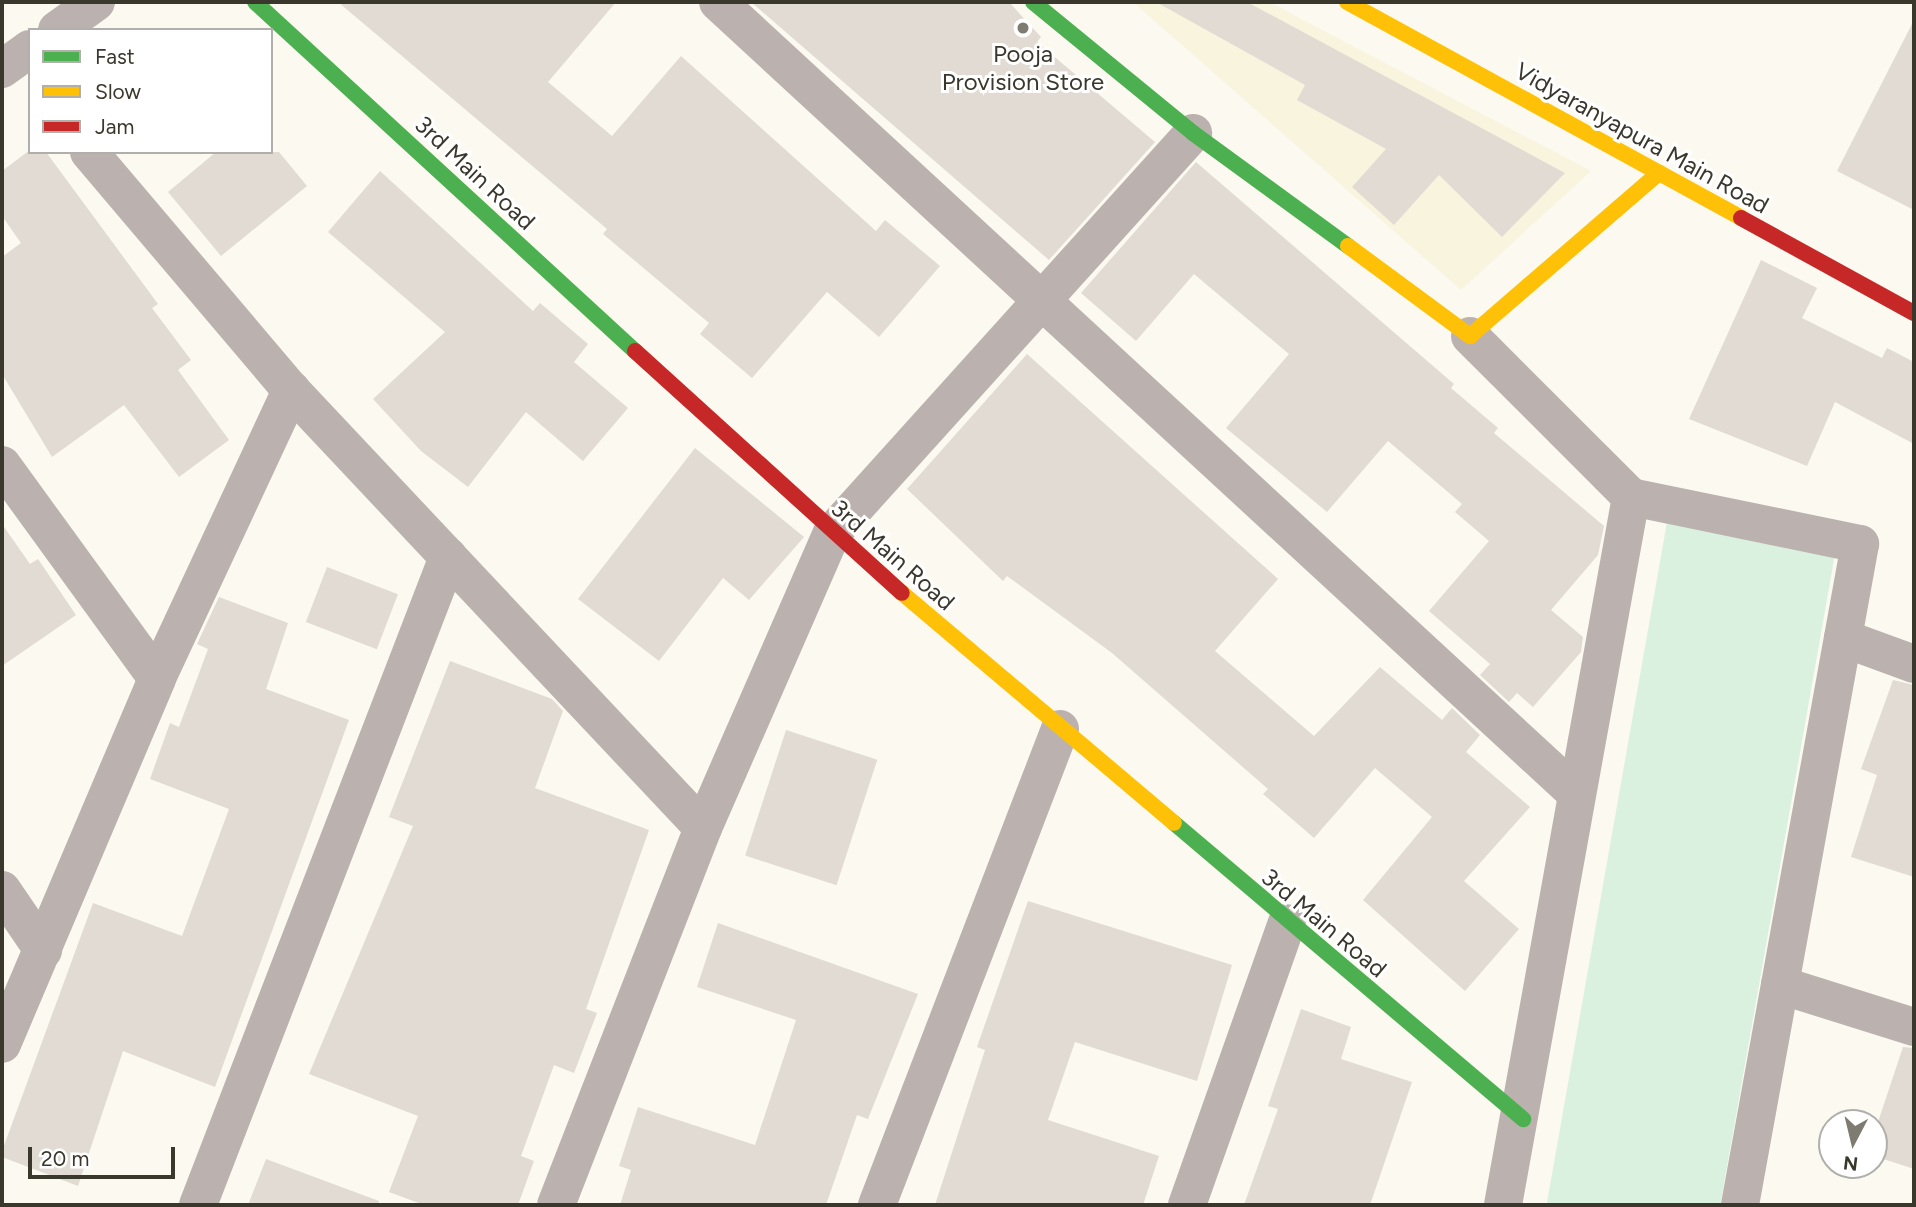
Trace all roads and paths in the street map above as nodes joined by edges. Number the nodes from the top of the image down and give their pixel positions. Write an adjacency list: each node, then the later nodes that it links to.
1 (96, 2): 6 (street)
2 (255, 2): 16 (street, 3rd Main Road)
3 (718, 2): 10 (street)
4 (1033, 2): 7 (street)
5 (1347, 2): 9 (street, Vidyaranyapura Main Road)
6 (60, 28)
7 (1193, 133): 10 (street); 12 (street)
8 (91, 154): 13 (street)
9 (1659, 173): 11 (street, Vidyaranyapura Main Road); 12 (street)
10 (1044, 298): 16 (street); 22 (street)
11 (1914, 313)
12 (1470, 336): 15 (street)
13 (291, 390): 17 (street); 20 (street)
14 (2, 466): 20 (street)
15 (1631, 497): 18 (street); 22 (street)
16 (832, 533): 21 (street, 3rd Main Road); 23 (street)
17 (448, 557): 23 (street); 31 (street)
18 (1843, 638): 19 (street); 27 (street)
19 (1914, 664)
20 (157, 678): 26 (street)
21 (1060, 729): 25 (street, 3rd Main Road); 33 (street)
22 (1577, 794): 30 (street)
23 (703, 828): 32 (street)
24 (2, 890): 26 (street)
25 (1287, 923): 30 (street, 3rd Main Road); 34 (street)
26 (43, 950): 29 (street)
27 (1780, 985): 28 (street); 36 (street)
28 (1914, 1027)
29 (2, 1044)
30 (1522, 1119): 35 (street)
31 (198, 1205)
32 (556, 1205)
33 (877, 1205)
34 (1186, 1205)
35 (1503, 1205)
36 (1740, 1205)

